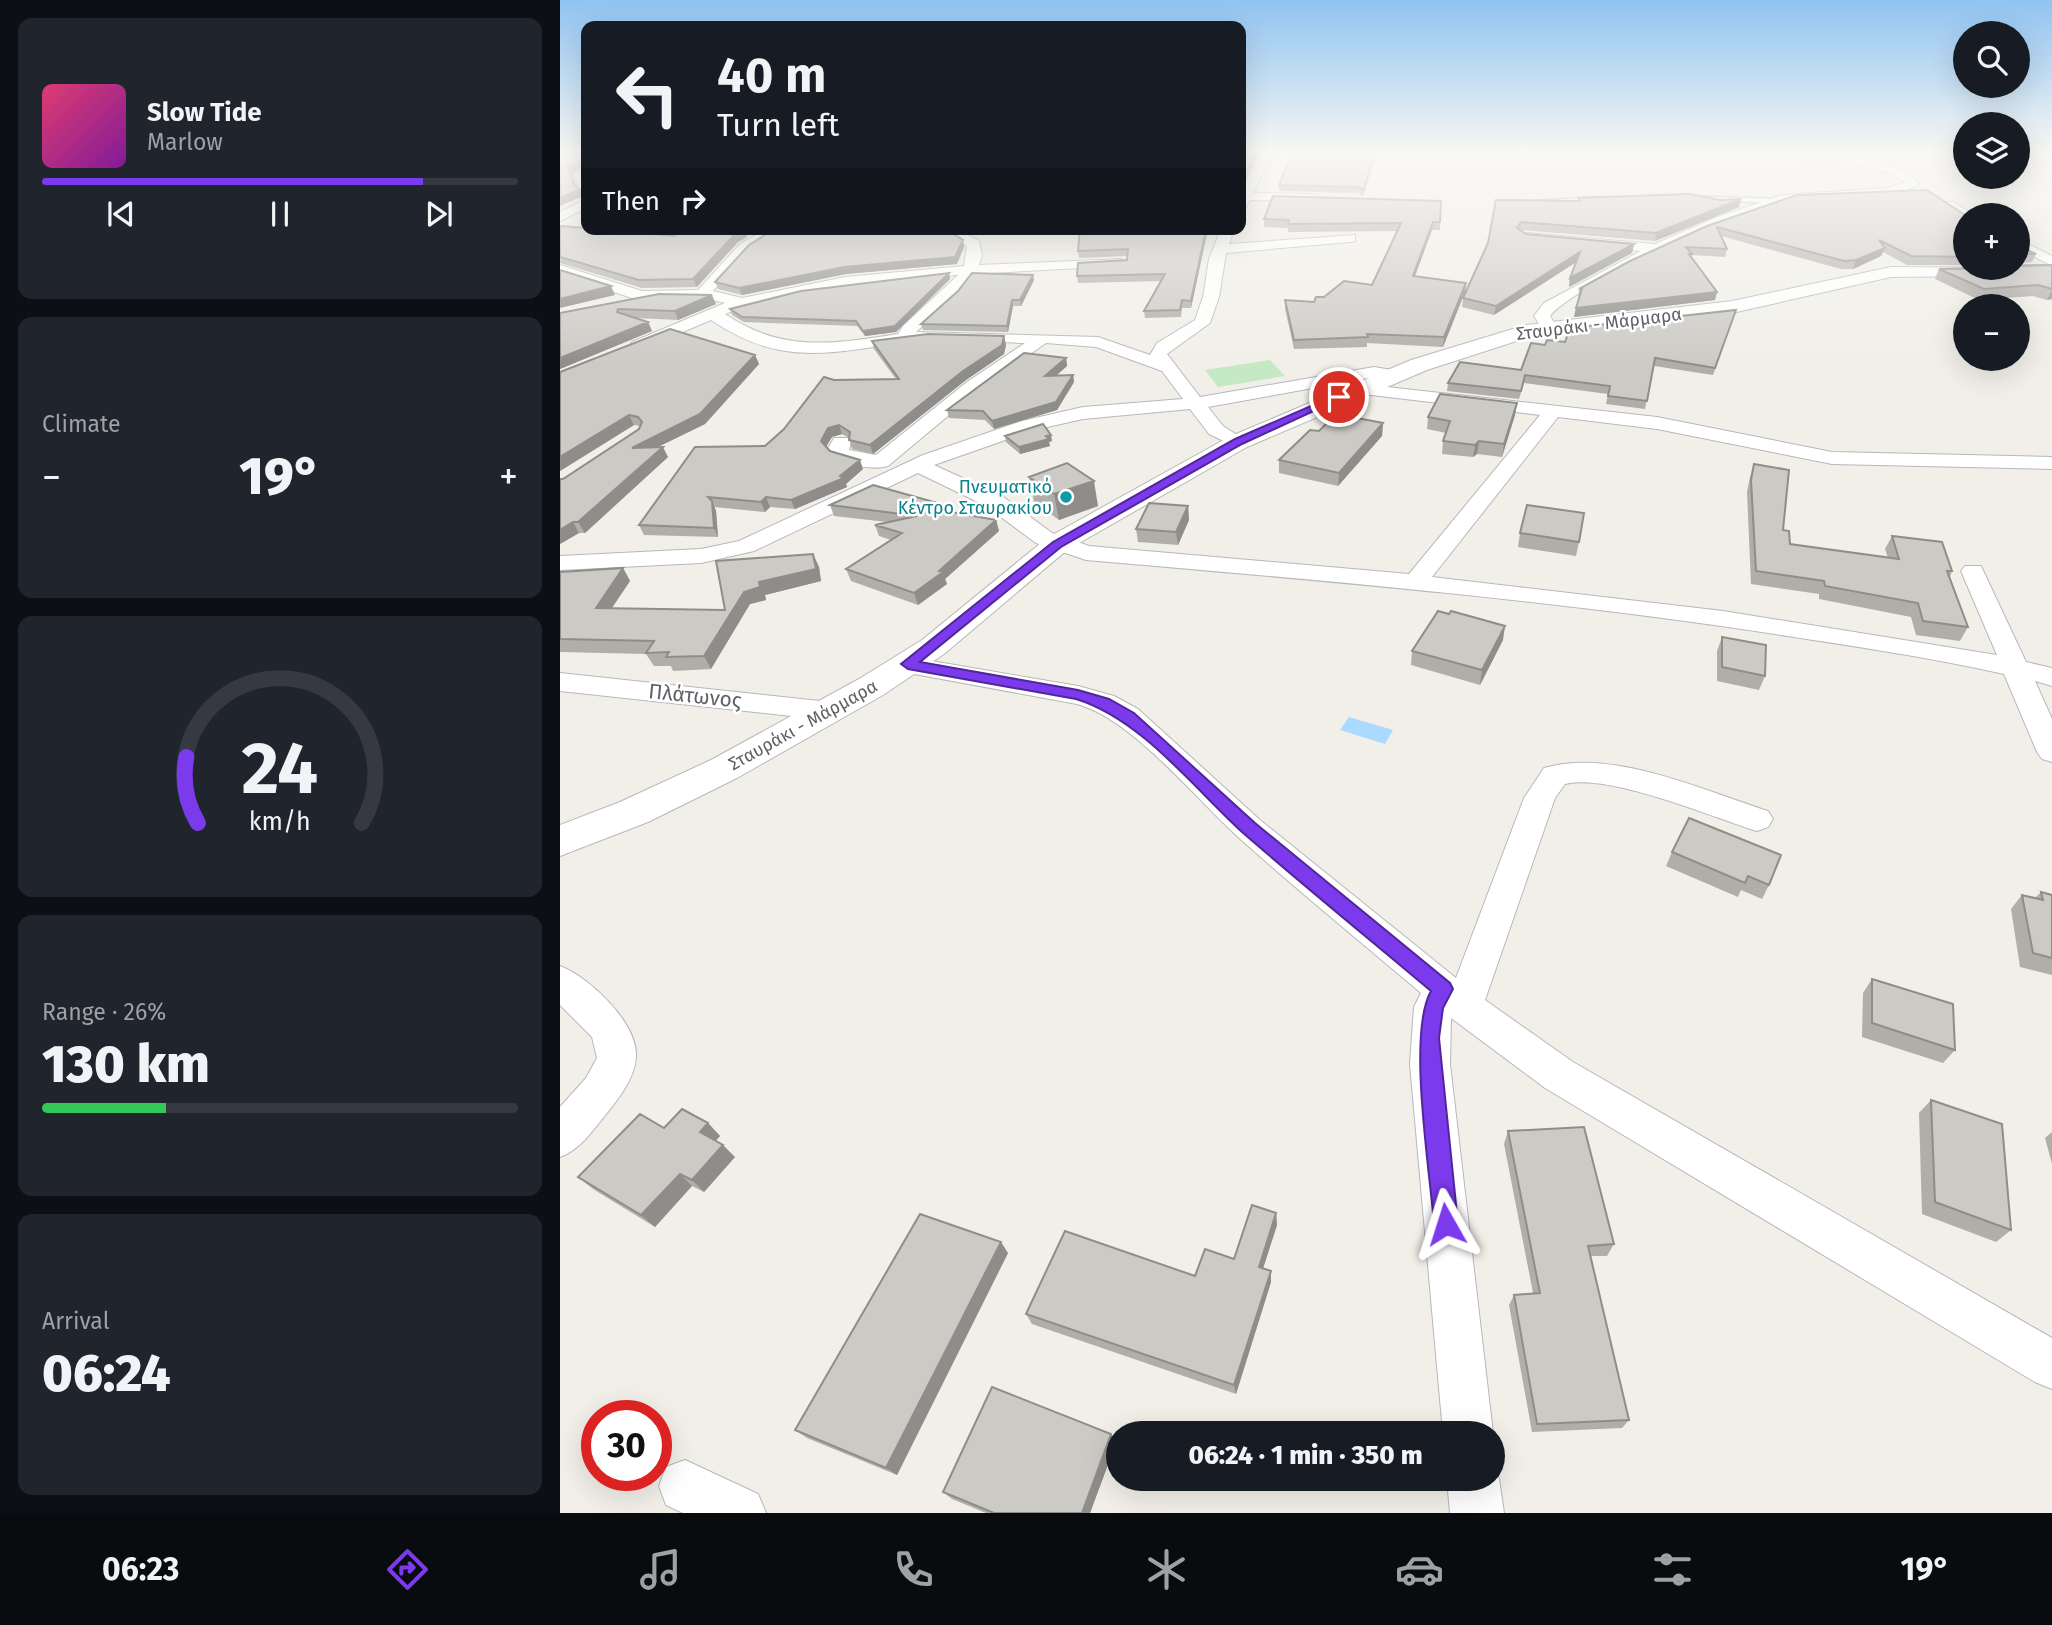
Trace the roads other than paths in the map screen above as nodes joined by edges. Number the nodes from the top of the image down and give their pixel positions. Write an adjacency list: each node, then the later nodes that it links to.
1 (1719, 224): 7 (street)
2 (766, 235): 15 (street)
3 (958, 235): 12 (street)
4 (1225, 235): 8 (street)
5 (1525, 236): 7 (street)
6 (1350, 238): 8 (street)
7 (1657, 248): 20 (street)
8 (1219, 249): 23 (street)
9 (2030, 250): 11 (street)
10 (1122, 261): 12 (street)
11 (2052, 262)
12 (968, 268): 17 (street); 21 (street)
13 (560, 269): 16 (street)
14 (2052, 270): 20 (street, Σταυράκι - Μάρμαρα)
15 (702, 294): 16 (street); 17 (street)
16 (638, 296): 18 (street)
17 (741, 303): 19 (street)
18 (611, 305)
19 (714, 314): 21 (street); 25 (street)
20 (1549, 327): 27 (street, Σταυράκι - Μάρμαρα)
21 (905, 337): 22 (street)
22 (1043, 338): 24 (street); 33 (street)
23 (1177, 338): 24 (street); 26 (street)
24 (1098, 342): 26 (street)
25 (625, 351)
26 (1166, 367): 29 (street)
27 (1392, 375): 28 (street, Σταυράκι - Μάρμαρα); 29 (street)
28 (1360, 389): 30 (street); 32 (street, Σταυράκι - Μάρμαρα)
29 (1196, 403): 32 (street); 35 (street)
30 (1553, 411): 34 (street); 39 (street)
31 (841, 442): 33 (street)
32 (1238, 442): 36 (street, Σταυράκι - Μάρμαρα)
33 (880, 462): 35 (street)
34 (2052, 463)
35 (911, 468): 36 (street); 37 (street)
36 (1057, 544): 39 (street); 40 (street, Σταυράκι - Μάρμαρα)
37 (560, 563)
38 (1973, 571): 41 (street)
39 (1413, 584): 41 (street)
40 (908, 664): 44 (street, Σταυράκι - Μάρμαρα); 49 (street)
41 (2012, 666): 42 (street); 45 (street)
42 (2052, 677)
43 (560, 682): 44 (street, Πλάτωνος)
44 (830, 711): 47 (street, Σταυράκι - Μάρμαρα)
45 (2052, 752)
46 (1756, 819): 49 (street)
47 (560, 842)
48 (560, 982): 50 (street)
49 (1453, 997): 51 (street); 52 (street)
50 (560, 1137)
51 (2052, 1365)
52 (1467, 1421)
53 (685, 1486): 55 (street)
54 (1474, 1491): 56 (street)
55 (739, 1513)
56 (1477, 1513)

